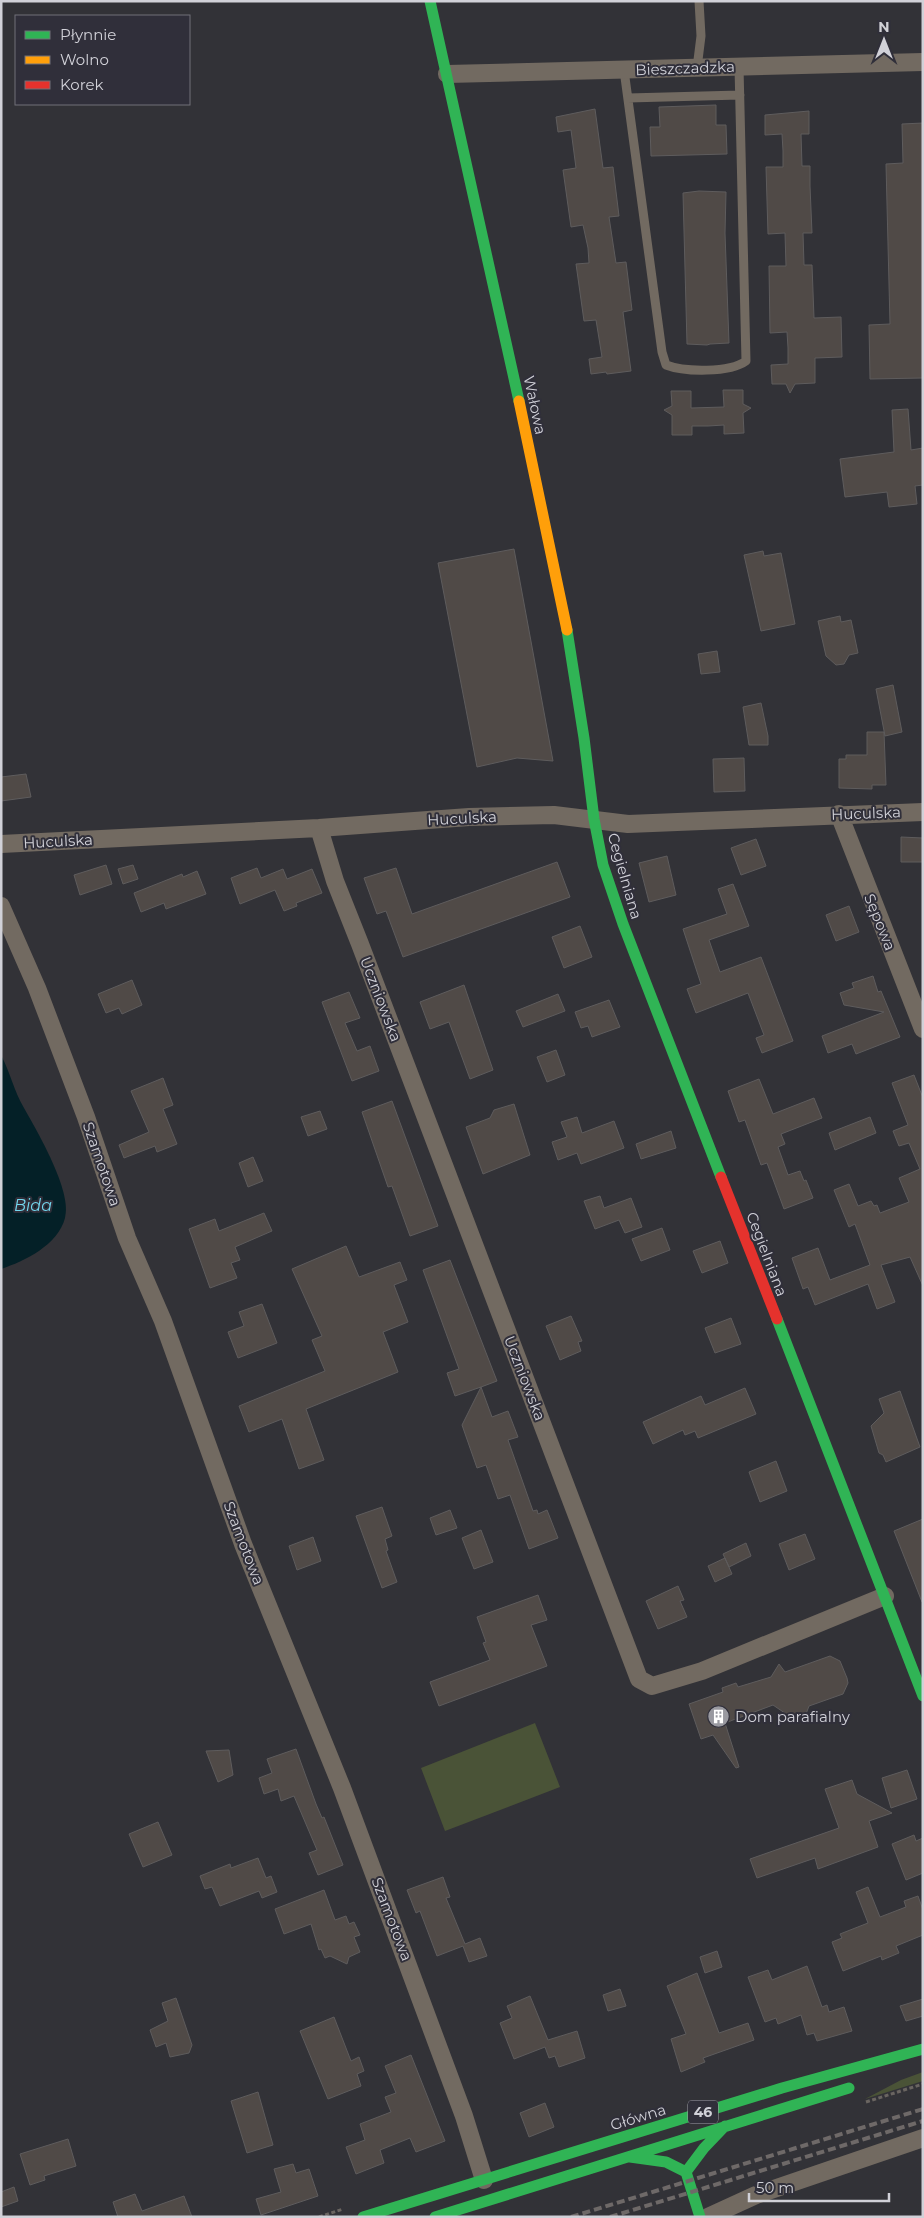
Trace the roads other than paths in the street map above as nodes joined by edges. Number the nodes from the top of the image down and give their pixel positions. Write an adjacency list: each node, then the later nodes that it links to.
1 (430, 1): 7 (street, Wałowa)
2 (699, 1): 5 (lane)
3 (923, 62): 4 (street, Bieszczadzka)
4 (740, 67): 5 (street, Bieszczadzka); 8 (lane)
5 (697, 68): 6 (street, Bieszczadzka)
6 (624, 70): 7 (street, Bieszczadzka); 9 (lane)
7 (447, 74): 12 (street, Wałowa)
8 (740, 95): 9 (lane); 9 (lane)
9 (628, 98)
10 (923, 812): 11 (street, Huculska)
11 (839, 814): 12 (street, Huculska); 16 (street, Sępowa)
12 (594, 819): 13 (street, Huculska); 17 (street, Cegielniana)
13 (320, 828): 14 (street, Huculska); 17 (street, Uczniowska)
14 (1, 844)
15 (1, 906): 25 (street, Szamotowa)
16 (923, 1029)
17 (885, 1596): 18 (street, Cegielniana)
18 (923, 1696)
19 (923, 2049): 25 (street, Główna / 46)
20 (859, 2085): 21 (street, 46)
21 (726, 2125): 23 (street, 46); 24 (street)
22 (923, 2138): 29 (street)
23 (624, 2157): 24 (street); 27 (street, 46)
24 (686, 2172): 28 (street)
25 (484, 2180): 26 (street, Główna / 46)
26 (363, 2217)
27 (435, 2217)
28 (700, 2217)
29 (708, 2217)

